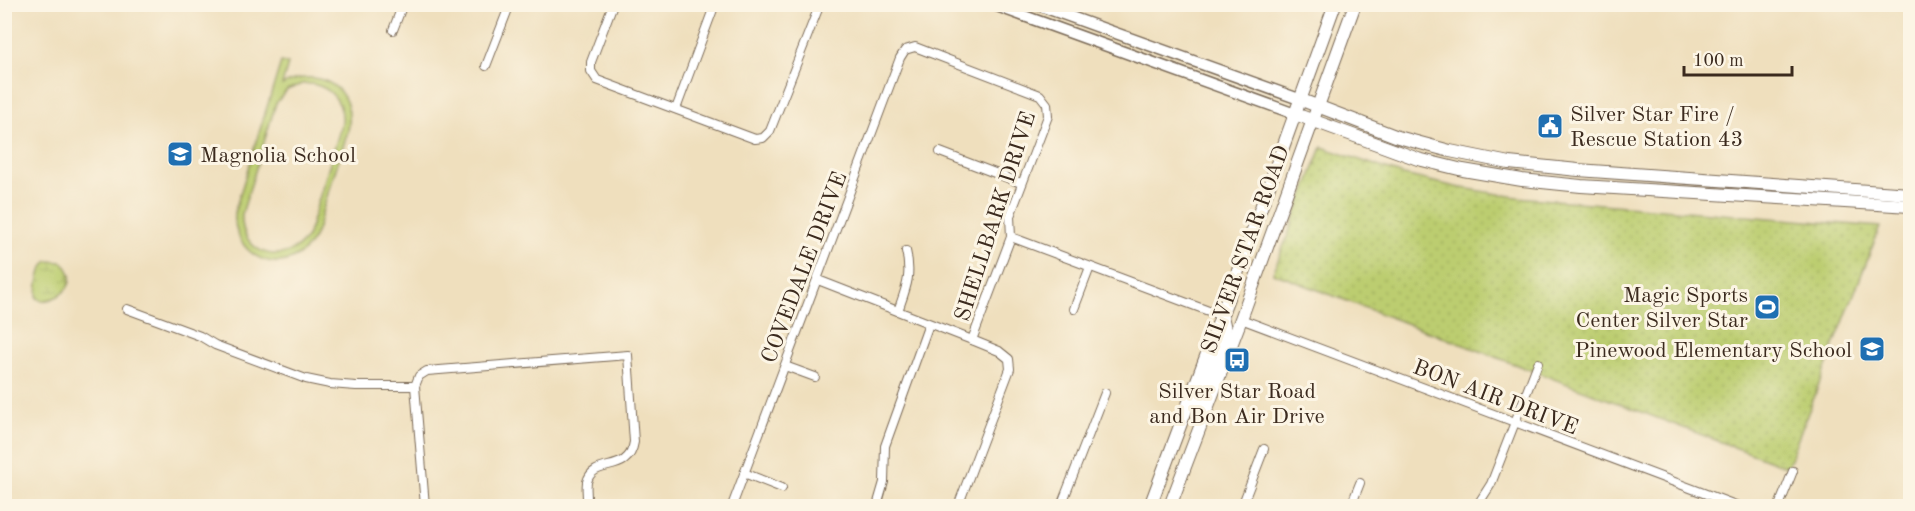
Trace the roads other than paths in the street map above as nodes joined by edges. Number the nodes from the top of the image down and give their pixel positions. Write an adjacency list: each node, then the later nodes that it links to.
1 (403, 4): 10 (street)
2 (510, 4): 12 (street)
3 (613, 4): 15 (street)
4 (715, 4): 15 (street)
5 (820, 4): 15 (street)
6 (991, 4): 16 (street)
7 (1035, 4): 13 (street)
8 (1335, 4): 13 (main road, SILVER STAR ROAD)
9 (1355, 4): 14 (main road, SILVER STAR ROAD)
10 (393, 30)
11 (915, 47): 19 (street, SHELLBARK DRIVE); 27 (street, COVEDALE DRIVE)
12 (486, 66)
13 (1299, 99): 14 (main road); 16 (main road, SILVER STAR ROAD)
14 (1317, 107): 17 (main road, SILVER STAR ROAD); 20 (main road)
15 (676, 109)
16 (1295, 114): 17 (main road); 31 (main road, SILVER STAR ROAD)
17 (1312, 120): 22 (main road); 32 (main road, SILVER STAR ROAD)
18 (940, 152): 19 (street)
19 (1021, 183): 24 (street, SHELLBARK DRIVE)
20 (1778, 185): 21 (main road); 22 (street)
21 (1911, 194)
22 (1777, 198): 23 (main road)
23 (1911, 206)
24 (1011, 237): 26 (street); 34 (street, SHELLBARK DRIVE)
25 (906, 251): 30 (street)
26 (1090, 267): 29 (street); 31 (street)
27 (818, 280): 30 (street); 36 (street, COVEDALE DRIVE)
28 (127, 309): 38 (street)
29 (1074, 309)
30 (898, 311): 33 (street)
31 (1222, 316): 41 (main road); 53 (main road, SILVER STAR ROAD)
32 (1241, 319): 40 (street, BON AIR DRIVE); 41 (main road, SILVER STAR ROAD)
33 (929, 324): 34 (street); 50 (street)
34 (972, 340): 51 (street)
35 (1538, 363): 40 (street)
36 (785, 366): 37 (street); 44 (street, COVEDALE DRIVE)
37 (815, 377)
38 (415, 386): 47 (street); 48 (street)
39 (1105, 393): 52 (street)
40 (1515, 422): 57 (street); 58 (street, BON AIR DRIVE)
41 (1192, 449): 54 (main road, SILVER STAR ROAD)
42 (1264, 449): 55 (street)
43 (1793, 471): 59 (street)
44 (744, 473): 46 (street); 49 (street, COVEDALE DRIVE)
45 (1360, 483): 56 (street)
46 (782, 488)
47 (425, 507)
48 (588, 507)
49 (732, 507)
50 (877, 507)
51 (958, 507)
52 (1061, 507)
53 (1150, 507)
54 (1170, 507)
55 (1242, 507)
56 (1351, 507)
57 (1477, 507)
58 (1738, 507)
59 (1779, 507)

